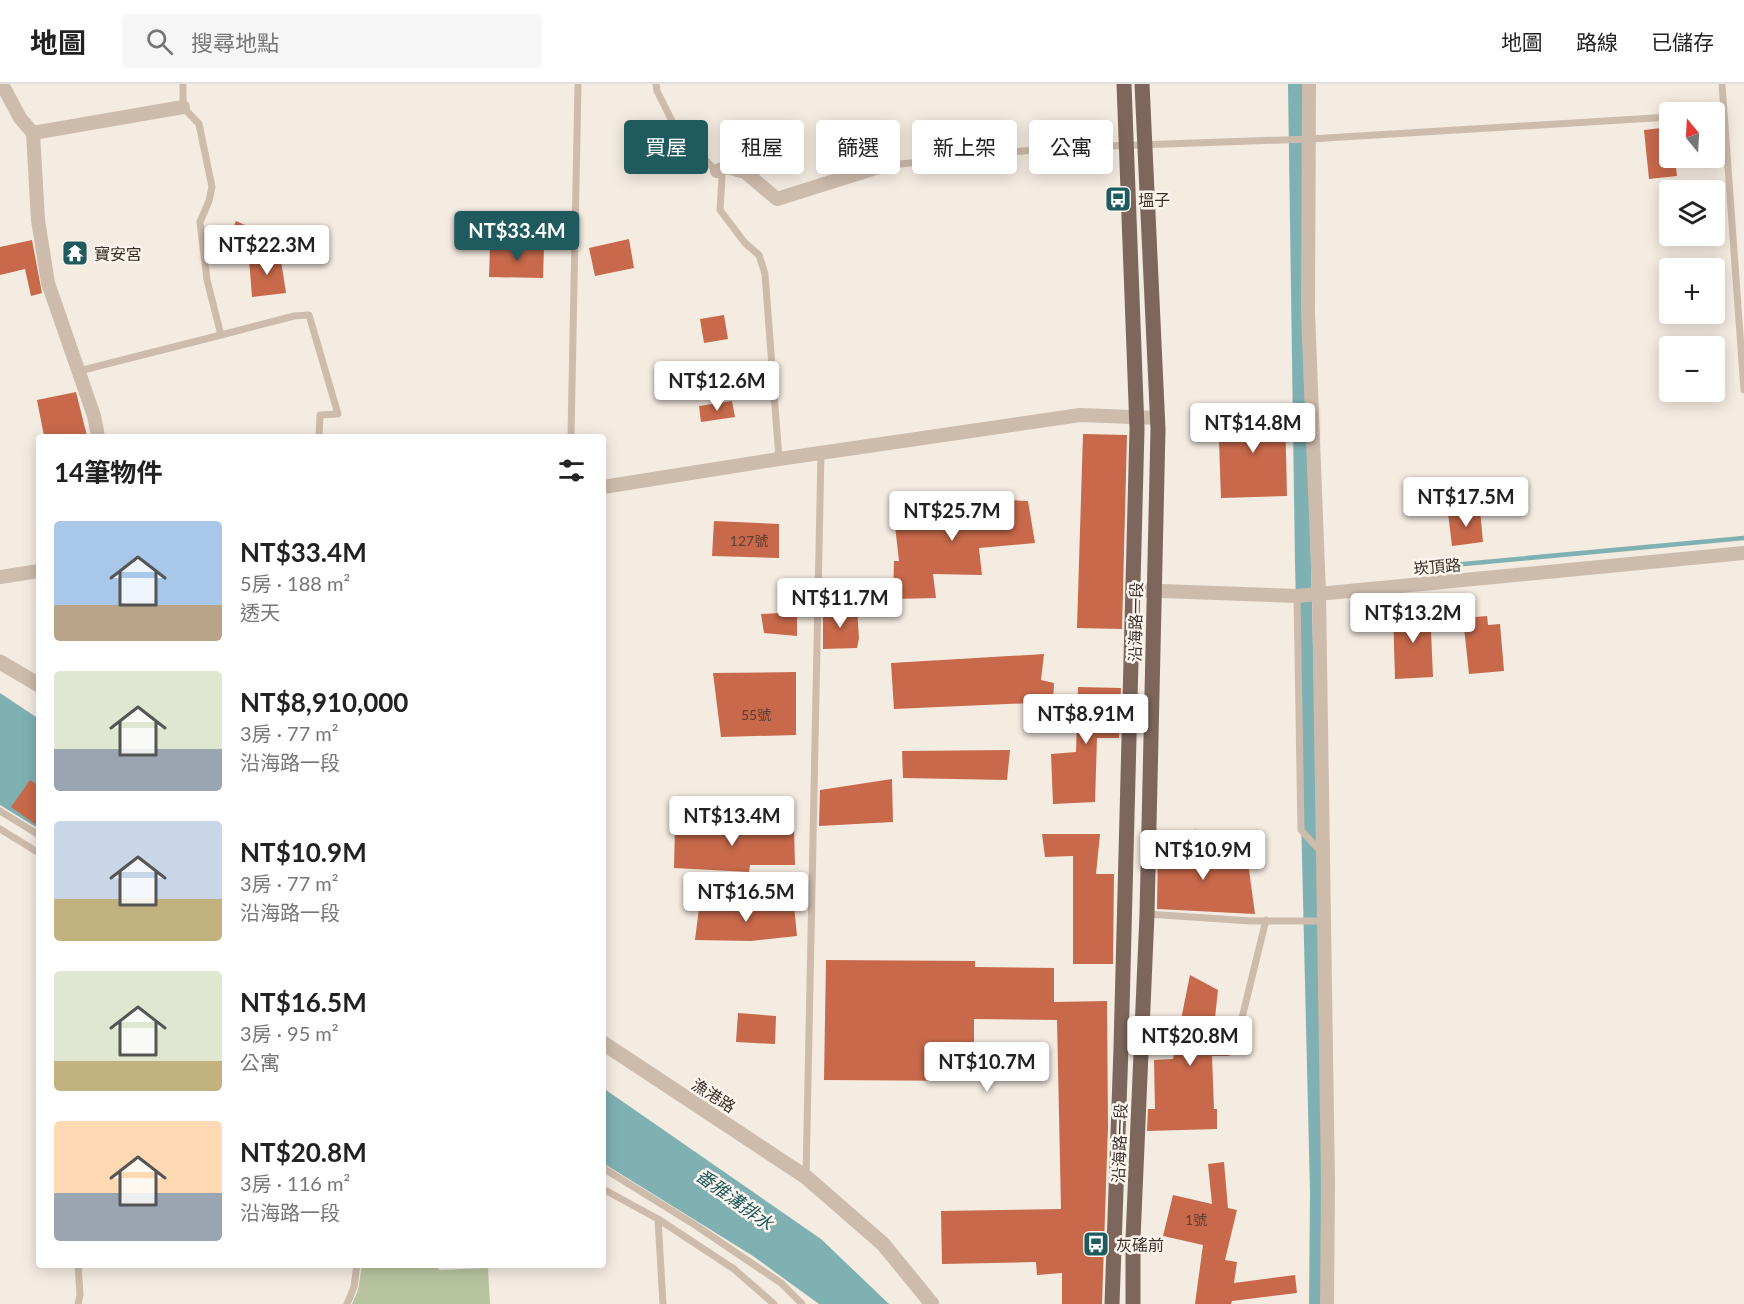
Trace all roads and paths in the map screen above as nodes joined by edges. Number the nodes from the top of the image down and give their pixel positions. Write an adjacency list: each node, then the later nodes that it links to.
1 (2, 84): 13 (street)
2 (183, 84): 10 (lane)
3 (578, 84): 27 (lane)
4 (656, 84): 18 (lane)
5 (1124, 84): 16 (main road, 沿海路一段)
6 (1142, 84): 15 (main road, 沿海路一段)
7 (1309, 84): 14 (street)
8 (1722, 84): 9 (lane)
9 (1723, 102)
10 (183, 107): 13 (street); 20 (lane)
11 (1659, 118): 14 (lane)
12 (1725, 128): 22 (lane)
13 (33, 133): 21 (street)
14 (1310, 139): 15 (lane); 36 (street)
15 (1145, 144): 16 (lane); 24 (main road, 沿海路一段)
16 (1127, 145): 17 (lane); 23 (main road, 沿海路一段)
17 (900, 164)
18 (717, 171): 19 (street); 29 (lane)
19 (857, 174)
20 (221, 335): 21 (lane); 26 (lane)
21 (79, 371): 25 (street)
22 (1744, 390)
23 (1136, 418): 24 (street); 28 (street); 34 (main road, 沿海路一段)
24 (1158, 418): 35 (main road, 沿海路一段)
25 (98, 434)
26 (319, 434)
27 (571, 434)
28 (820, 453): 29 (street); 55 (lane)
29 (779, 459): 30 (street)
30 (606, 487)
31 (1744, 553): 36 (street, 崁頂路)
32 (36, 571): 33 (street)
33 (0, 577)
34 (1133, 590): 35 (street, 崁頂路); 45 (main road, 沿海路一段)
35 (1154, 591): 37 (street, 崁頂路); 46 (main road, 沿海路一段)
36 (1319, 594): 37 (street, 崁頂路); 44 (street)
37 (1297, 596): 44 (lane)
38 (0, 662): 39 (street)
39 (36, 684)
40 (0, 811): 42 (lane)
41 (0, 829): 43 (lane)
42 (36, 833)
43 (36, 851)
44 (1322, 854): 49 (street)
45 (1125, 885): 46 (main road); 52 (main road, 沿海路一段)
46 (1147, 888): 47 (main road, 沿海路一段)
47 (1147, 914): 48 (lane); 53 (main road, 沿海路一段)
48 (1266, 920): 49 (lane); 50 (lane)
49 (1324, 921): 68 (street)
50 (1241, 1022)
51 (606, 1045): 55 (street, 漁港路)
52 (1121, 1048): 53 (main road); 66 (main road, 沿海路一段)
53 (1141, 1048): 67 (main road, 沿海路一段)
54 (606, 1170): 64 (lane)
55 (806, 1177): 65 (street, 漁港路)
56 (606, 1191): 57 (lane)
57 (658, 1219): 62 (lane); 63 (lane)
58 (78, 1268): 60 (lane)
59 (356, 1268): 61 (lane)
60 (78, 1304)
61 (347, 1304)
62 (663, 1304)
63 (774, 1304)
64 (802, 1304)
65 (932, 1304)
66 (1112, 1304)
67 (1133, 1304)
68 (1327, 1304)

